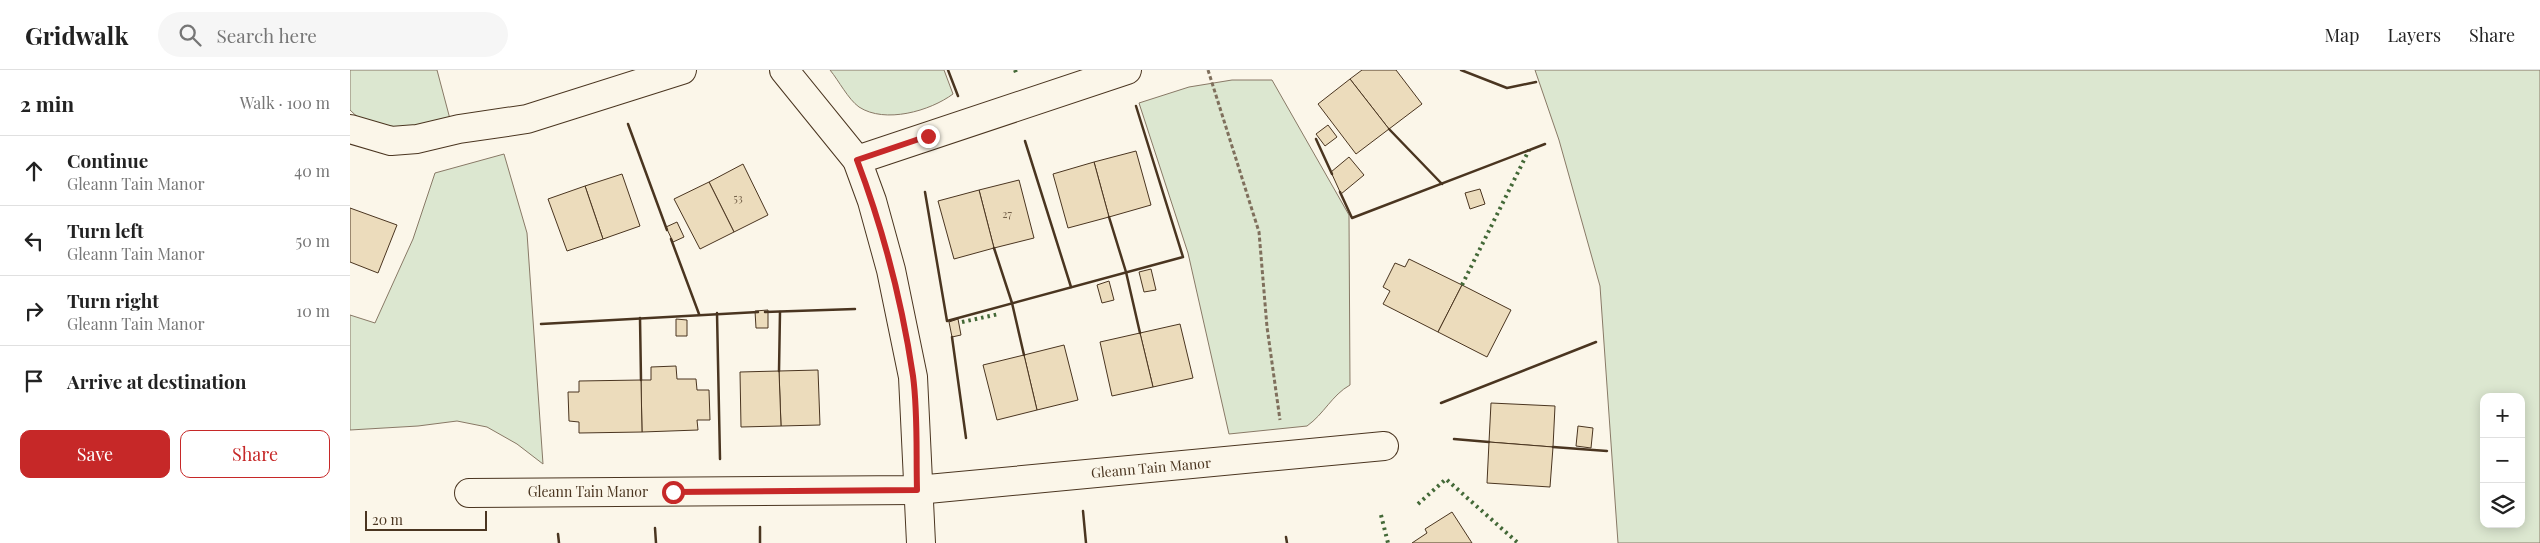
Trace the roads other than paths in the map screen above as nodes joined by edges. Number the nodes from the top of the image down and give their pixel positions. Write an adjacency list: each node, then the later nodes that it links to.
1 (682, 70): 4 (street)
2 (784, 70): 5 (street)
3 (1126, 70): 5 (street)
4 (350, 129)
5 (857, 160): 7 (street)
6 (1384, 446): 7 (street, Gleann Tain Manor)
7 (917, 490): 8 (street, Gleann Tain Manor); 9 (street)
8 (468, 493)
9 (921, 543)

